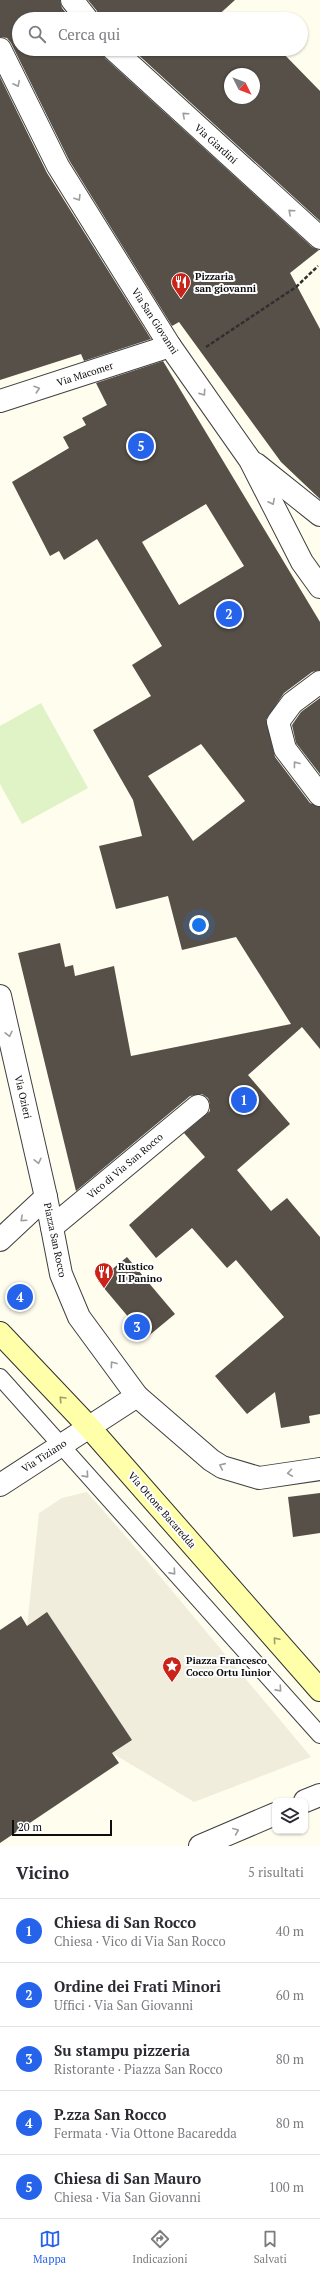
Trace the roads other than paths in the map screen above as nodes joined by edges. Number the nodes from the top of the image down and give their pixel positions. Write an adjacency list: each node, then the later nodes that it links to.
1 (72, 0): 2 (street)
2 (81, 12)
3 (0, 49): 6 (street, Via San Giovanni, one-way to 6)
4 (121, 56): 5 (street, Via Giardini, one-way to 4)
5 (320, 238)
6 (175, 353): 7 (street, Via Macomer, one-way to 6); 8 (street, Via San Giovanni, one-way to 8)
7 (0, 401)
8 (250, 460): 9 (street); 10 (street, Via San Giovanni, one-way to 10)
9 (320, 515)
10 (320, 587)
11 (320, 682): 12 (street, one-way to 11)
12 (320, 795)
13 (0, 996): 15 (street, Via Ozieri, one-way to 15)
14 (198, 1106): 16 (street, Vico di Via San Rocco)
15 (46, 1197): 16 (street, Piazza San Rocco); 17 (street, Piazza San Rocco, one-way to 17)
16 (52, 1227): 20 (street, Piazza San Rocco, one-way to 16)
17 (0, 1240)
18 (0, 1334): 21 (street, Via Ottone Bacaredda, one-way to 18)
19 (0, 1377): 22 (lane)
20 (136, 1396): 21 (street); 23 (street, Piazza San Rocco, one-way to 20)
21 (89, 1427): 22 (street, Via Tiziano); 25 (street, Via Ottone Bacaredda, one-way to 21)
22 (60, 1446): 24 (street, Via Tiziano); 26 (lane, one-way to 26)
23 (320, 1469)
24 (0, 1485)
25 (320, 1690)
26 (320, 1735)
27 (320, 1795): 28 (street)
28 (308, 1800)
29 (272, 1815): 30 (street, one-way to 29)
30 (200, 1846)

